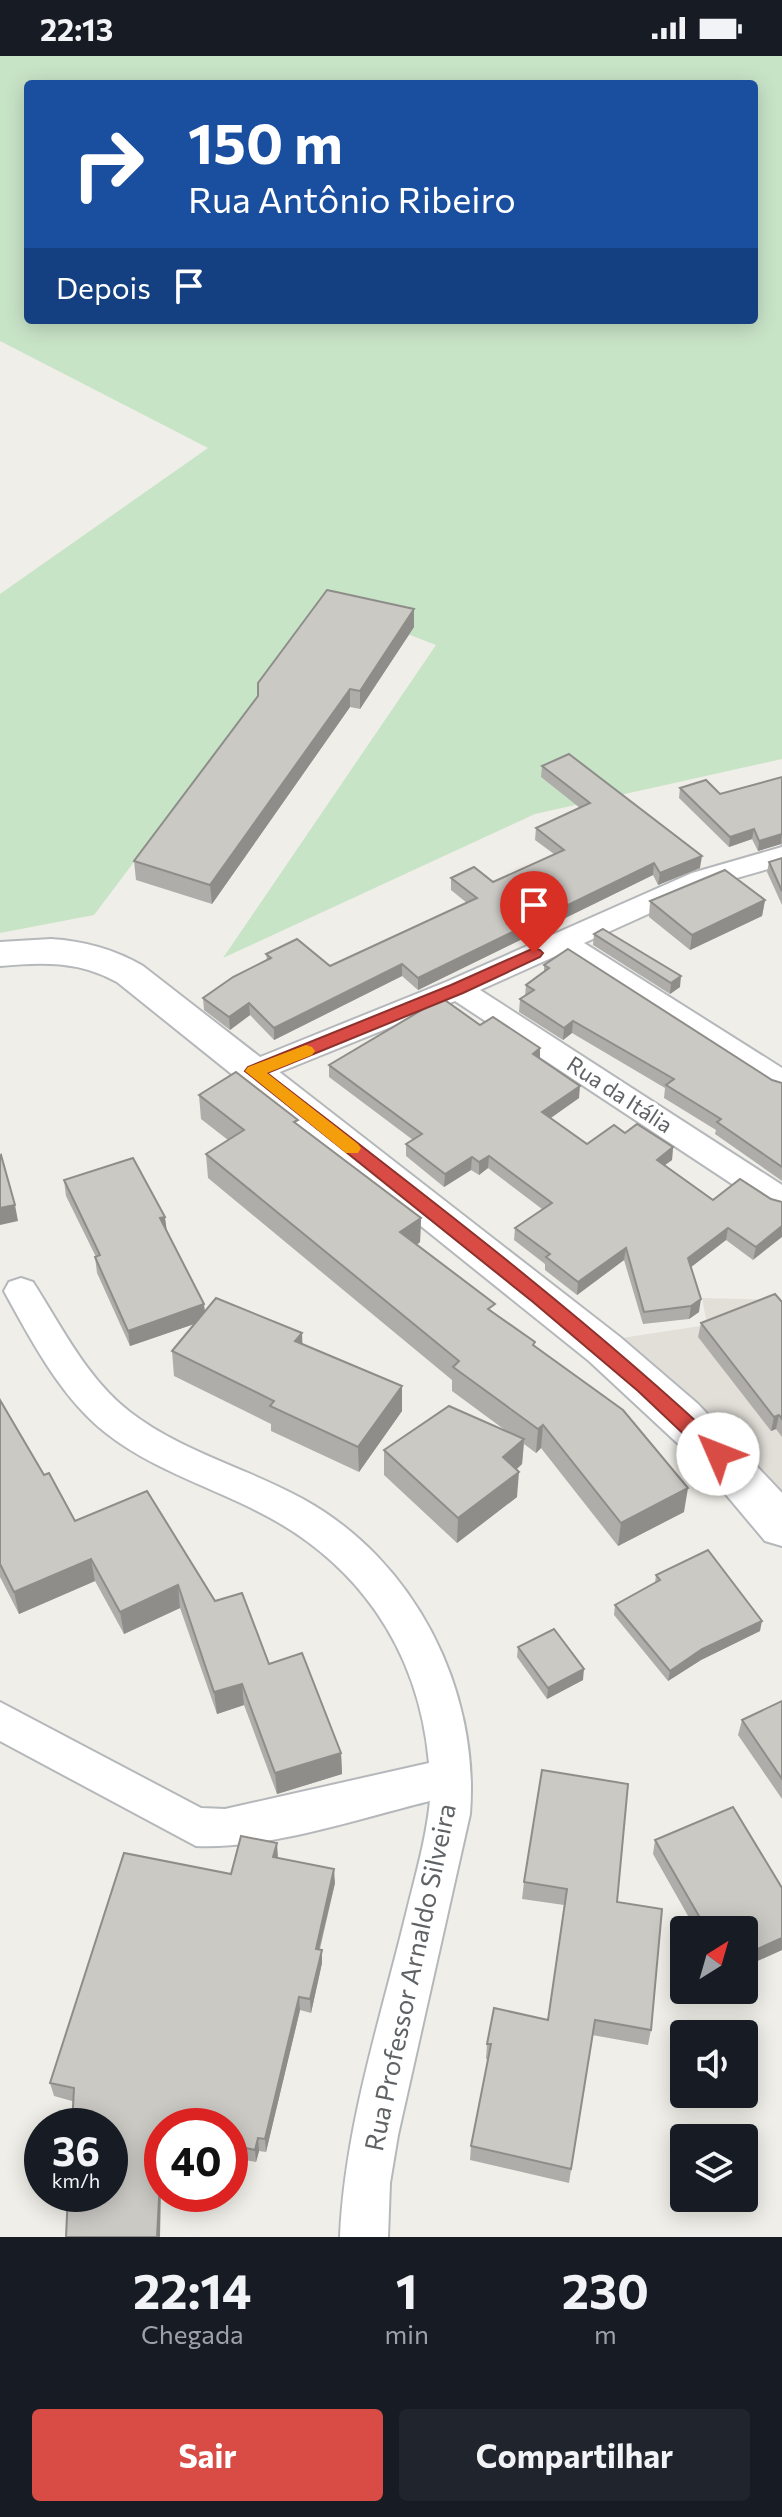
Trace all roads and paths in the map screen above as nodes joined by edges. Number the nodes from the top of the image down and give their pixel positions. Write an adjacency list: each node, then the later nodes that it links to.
1 (782, 856): 2 (street)
2 (560, 941): 4 (street); 6 (street)
3 (0, 954): 5 (street)
4 (457, 989): 5 (street); 7 (street, Rua da Itália)
5 (254, 1071): 9 (street)
6 (782, 1082)
7 (782, 1201)
8 (21, 1291): 11 (street, Rua Professor Arnaldo Silveira)
9 (782, 1527)
10 (0, 1720): 11 (street)
11 (451, 1777): 12 (street, Rua Professor Arnaldo Silveira)
12 (364, 2237)

